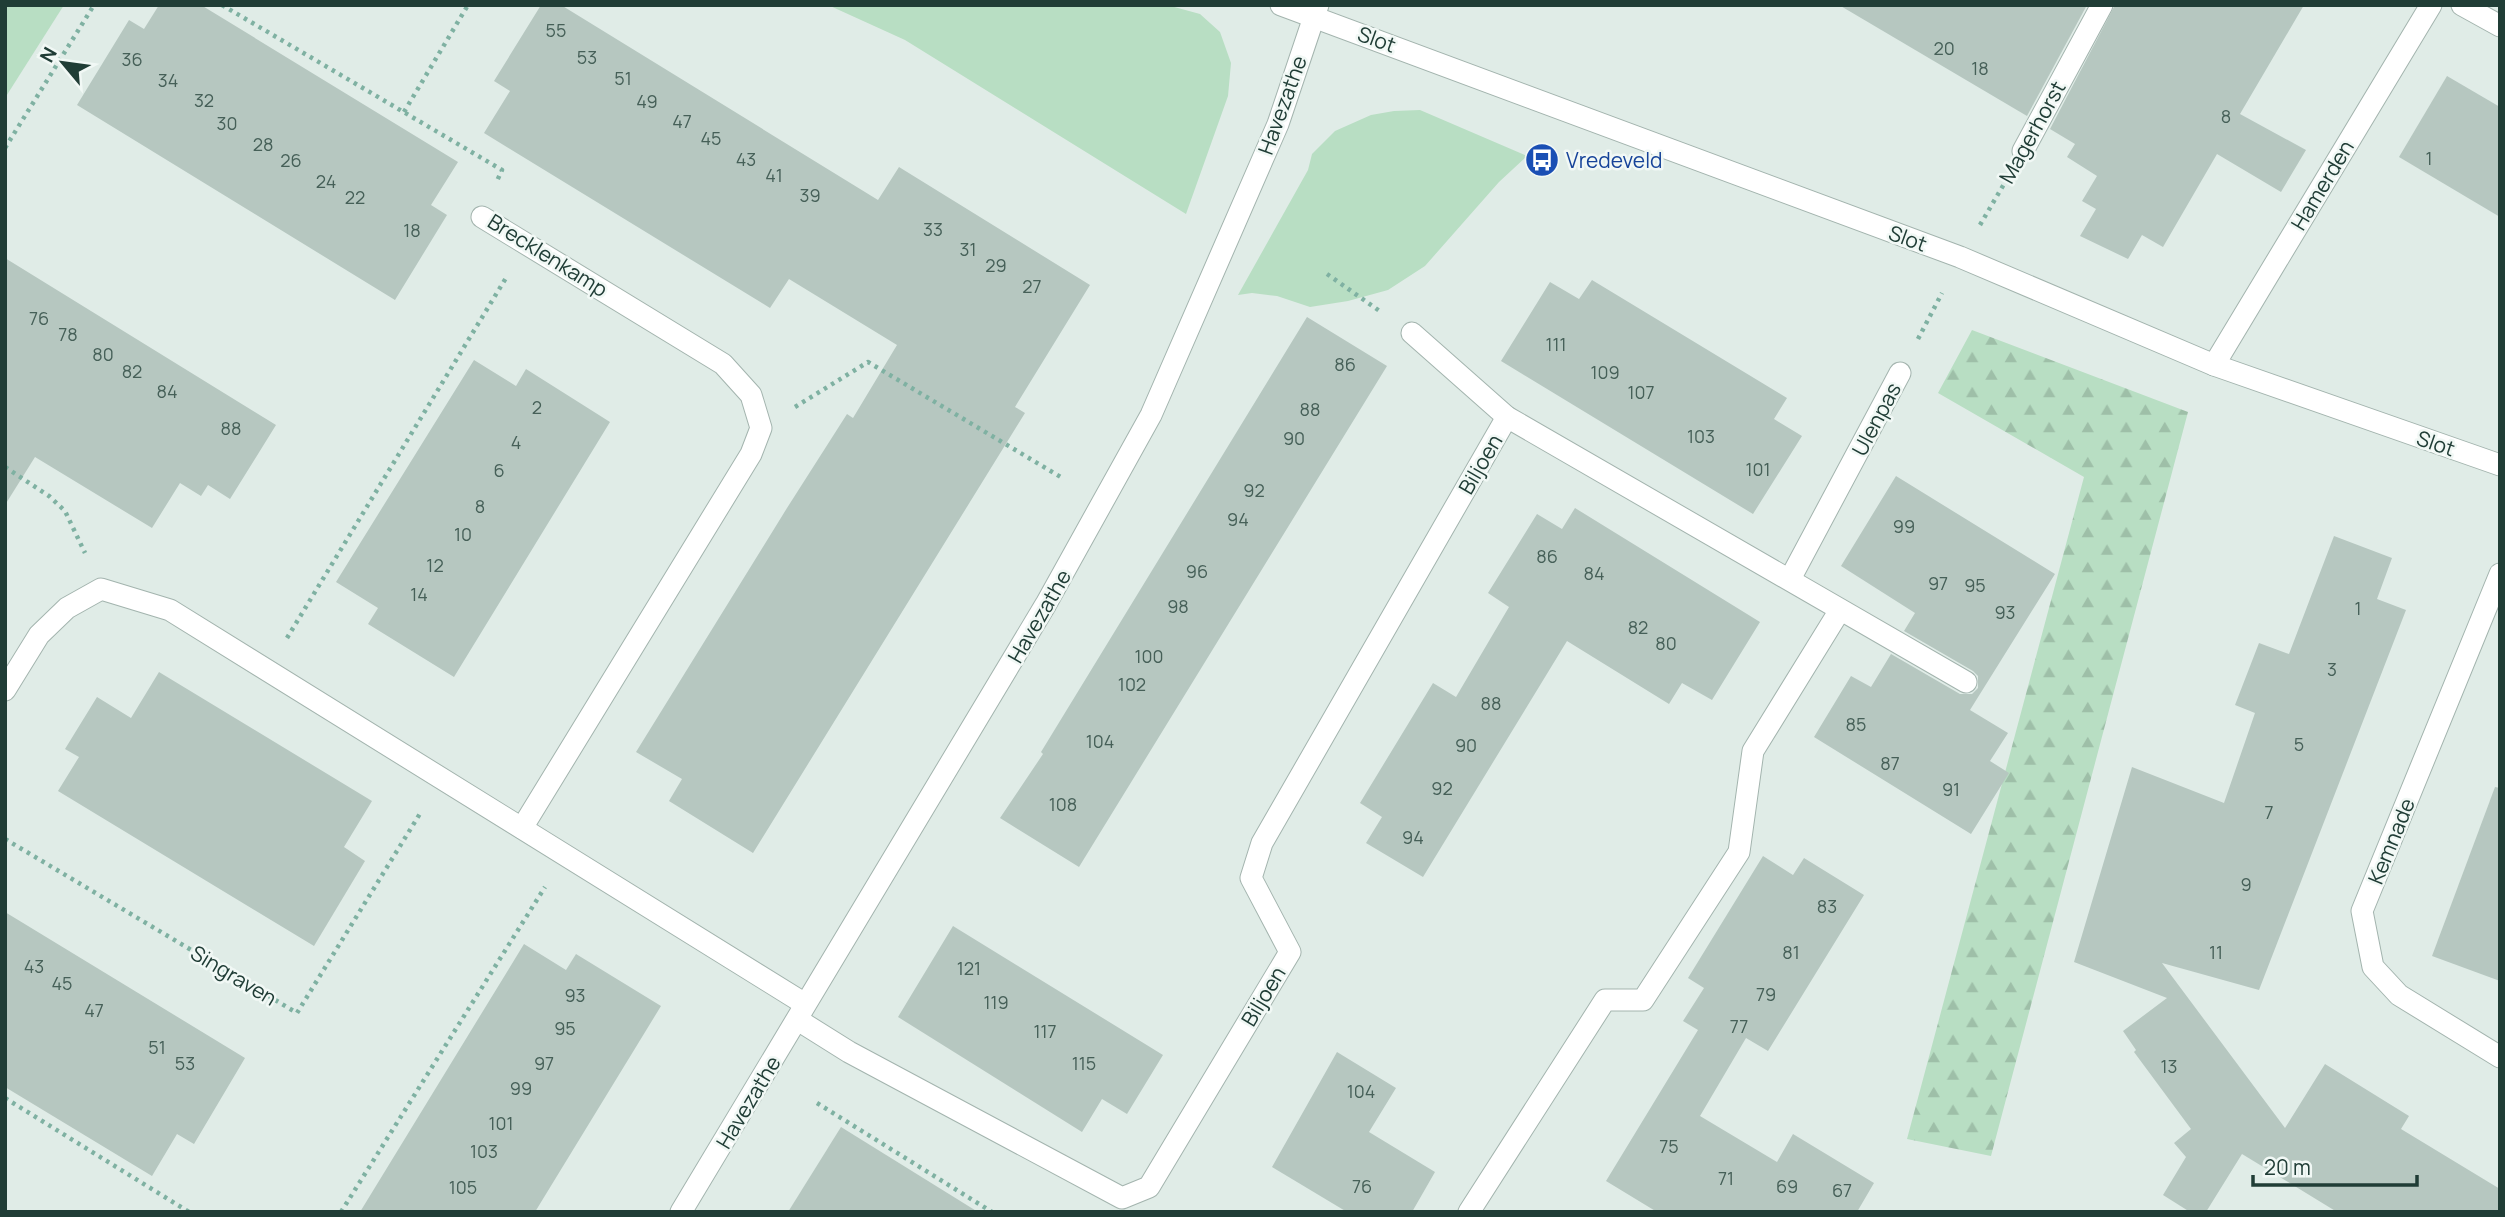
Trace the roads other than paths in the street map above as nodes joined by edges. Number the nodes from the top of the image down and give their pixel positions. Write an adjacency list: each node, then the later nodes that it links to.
1 (1281, 5): 5 (street)
2 (2102, 5): 7 (street, Magerhorst)
3 (2431, 5): 10 (street, Hamerden)
4 (2462, 5): 6 (street)
5 (1315, 10): 10 (street, Slot); 20 (street, Havezathe)
6 (2500, 26)
7 (2023, 151)
8 (482, 217): 19 (street, Brecklenkamp)
9 (1412, 333): 12 (street, Biljoen)
10 (2214, 365): 13 (street, Slot)
11 (1900, 373): 15 (street, Ulenpas)
12 (1507, 417): 15 (street, Biljoen); 20 (street, Biljoen)
13 (2500, 465)
14 (2500, 573): 21 (street, Kemnade)
15 (1790, 579): 16 (street, Biljoen)
16 (1840, 610): 17 (street, Biljoen); 23 (street)
17 (1966, 682)
18 (5, 690): 19 (street)
19 (522, 828): 20 (street)
20 (801, 1012): 22 (street, Havezathe)
21 (2500, 1057)
22 (681, 1212)
23 (1469, 1212)

